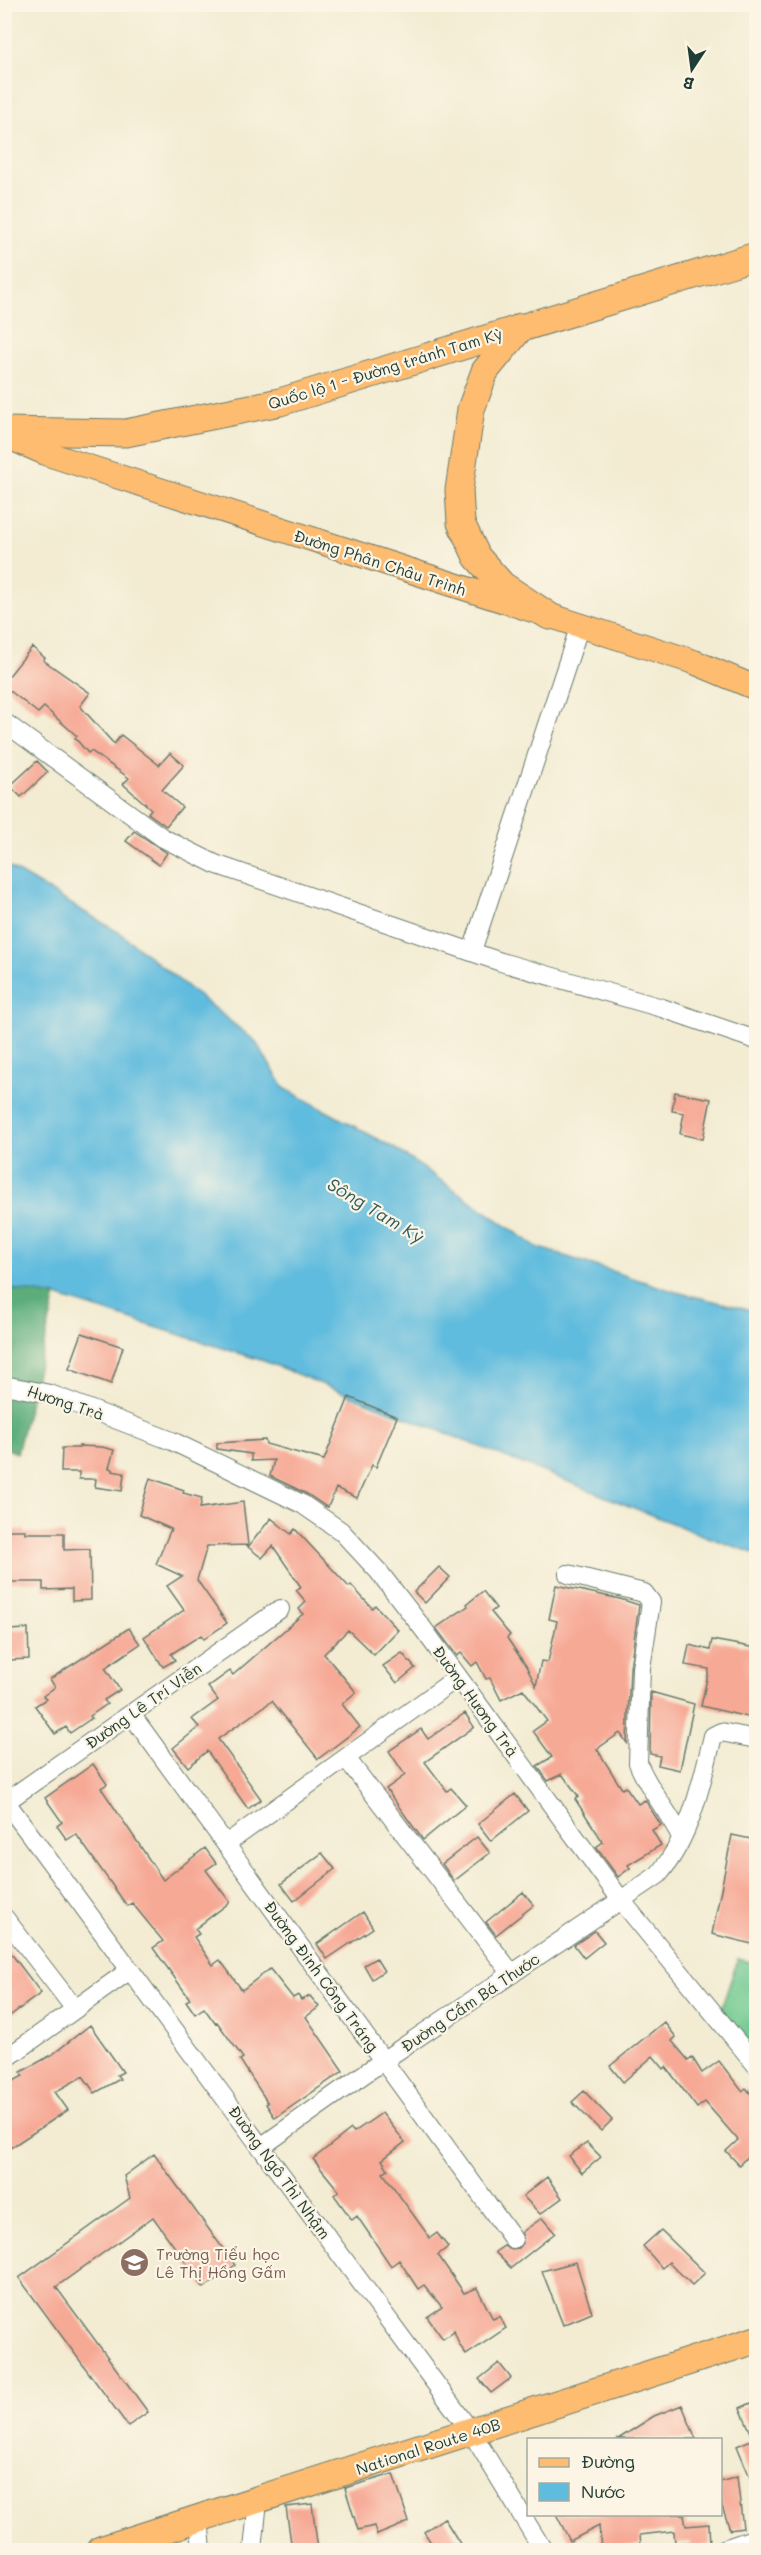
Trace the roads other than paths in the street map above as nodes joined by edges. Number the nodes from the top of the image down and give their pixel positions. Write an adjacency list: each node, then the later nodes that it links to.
1 (756, 256): 2 (highway, Quốc lộ 1 - Đường tránh Tam Kỳ)
2 (521, 327): 3 (highway, Quốc lộ 1 - Đường tránh Tam Kỳ); 4 (highway)
3 (4, 433): 4 (main road, Đường Phân Châu Trình)
4 (549, 616): 5 (main road, Đường Phân Châu Trình)
5 (580, 625): 6 (main road, Đường Phân Châu Trình); 8 (street)
6 (756, 688)
7 (4, 722): 8 (street)
8 (472, 951): 9 (street)
9 (756, 1040)
10 (4, 1385): 11 (street, Hương Trà)
11 (126, 1422): 14 (street, Đường Hương Trà)
12 (568, 1574): 19 (street)
13 (280, 1609): 15 (street, Đường Lê Trí Viễn)
14 (458, 1677): 17 (street); 21 (street, Đường Hương Trà)
15 (131, 1714): 18 (street, Đường Lê Trí Viễn); 20 (street, Đường Đinh Công Tráng)
16 (756, 1739): 19 (street, Đường Cầm Bá Thước)
17 (346, 1758): 20 (street); 24 (street)
18 (5, 1802): 23 (street, Đường Ngô Thì Nhậm)
19 (681, 1837): 21 (street, Đường Cầm Bá Thước)
20 (226, 1844): 27 (street, Đường Đinh Công Tráng)
21 (621, 1900): 24 (street, Đường Cầm Bá Thước); 28 (street, Đường Hương Trà)
22 (4, 1917): 25 (street)
23 (130, 1970): 25 (street); 29 (street, Đường Ngô Thì Nhậm)
24 (512, 1974): 27 (street, Đường Cầm Bá Thước)
25 (75, 2010): 26 (street)
26 (4, 2060)
27 (384, 2060): 29 (street, Đường Cầm Bá Thước); 30 (street, Đường Đinh Công Tráng)
28 (756, 2065)
29 (261, 2147): 32 (street, Đường Ngô Thì Nhậm)
30 (513, 2239)
31 (756, 2340): 32 (highway, National Route 40B)
32 (472, 2433): 33 (highway, National Route 40B); 39 (street, Đường Ngô Thì Nhậm)
33 (258, 2500): 34 (highway, National Route 40B); 38 (street)
34 (199, 2519): 36 (highway, National Route 40B); 37 (street)
35 (756, 2538): 40 (street)
36 (100, 2550)
37 (202, 2550)
38 (254, 2550)
39 (543, 2550)
40 (721, 2550)

